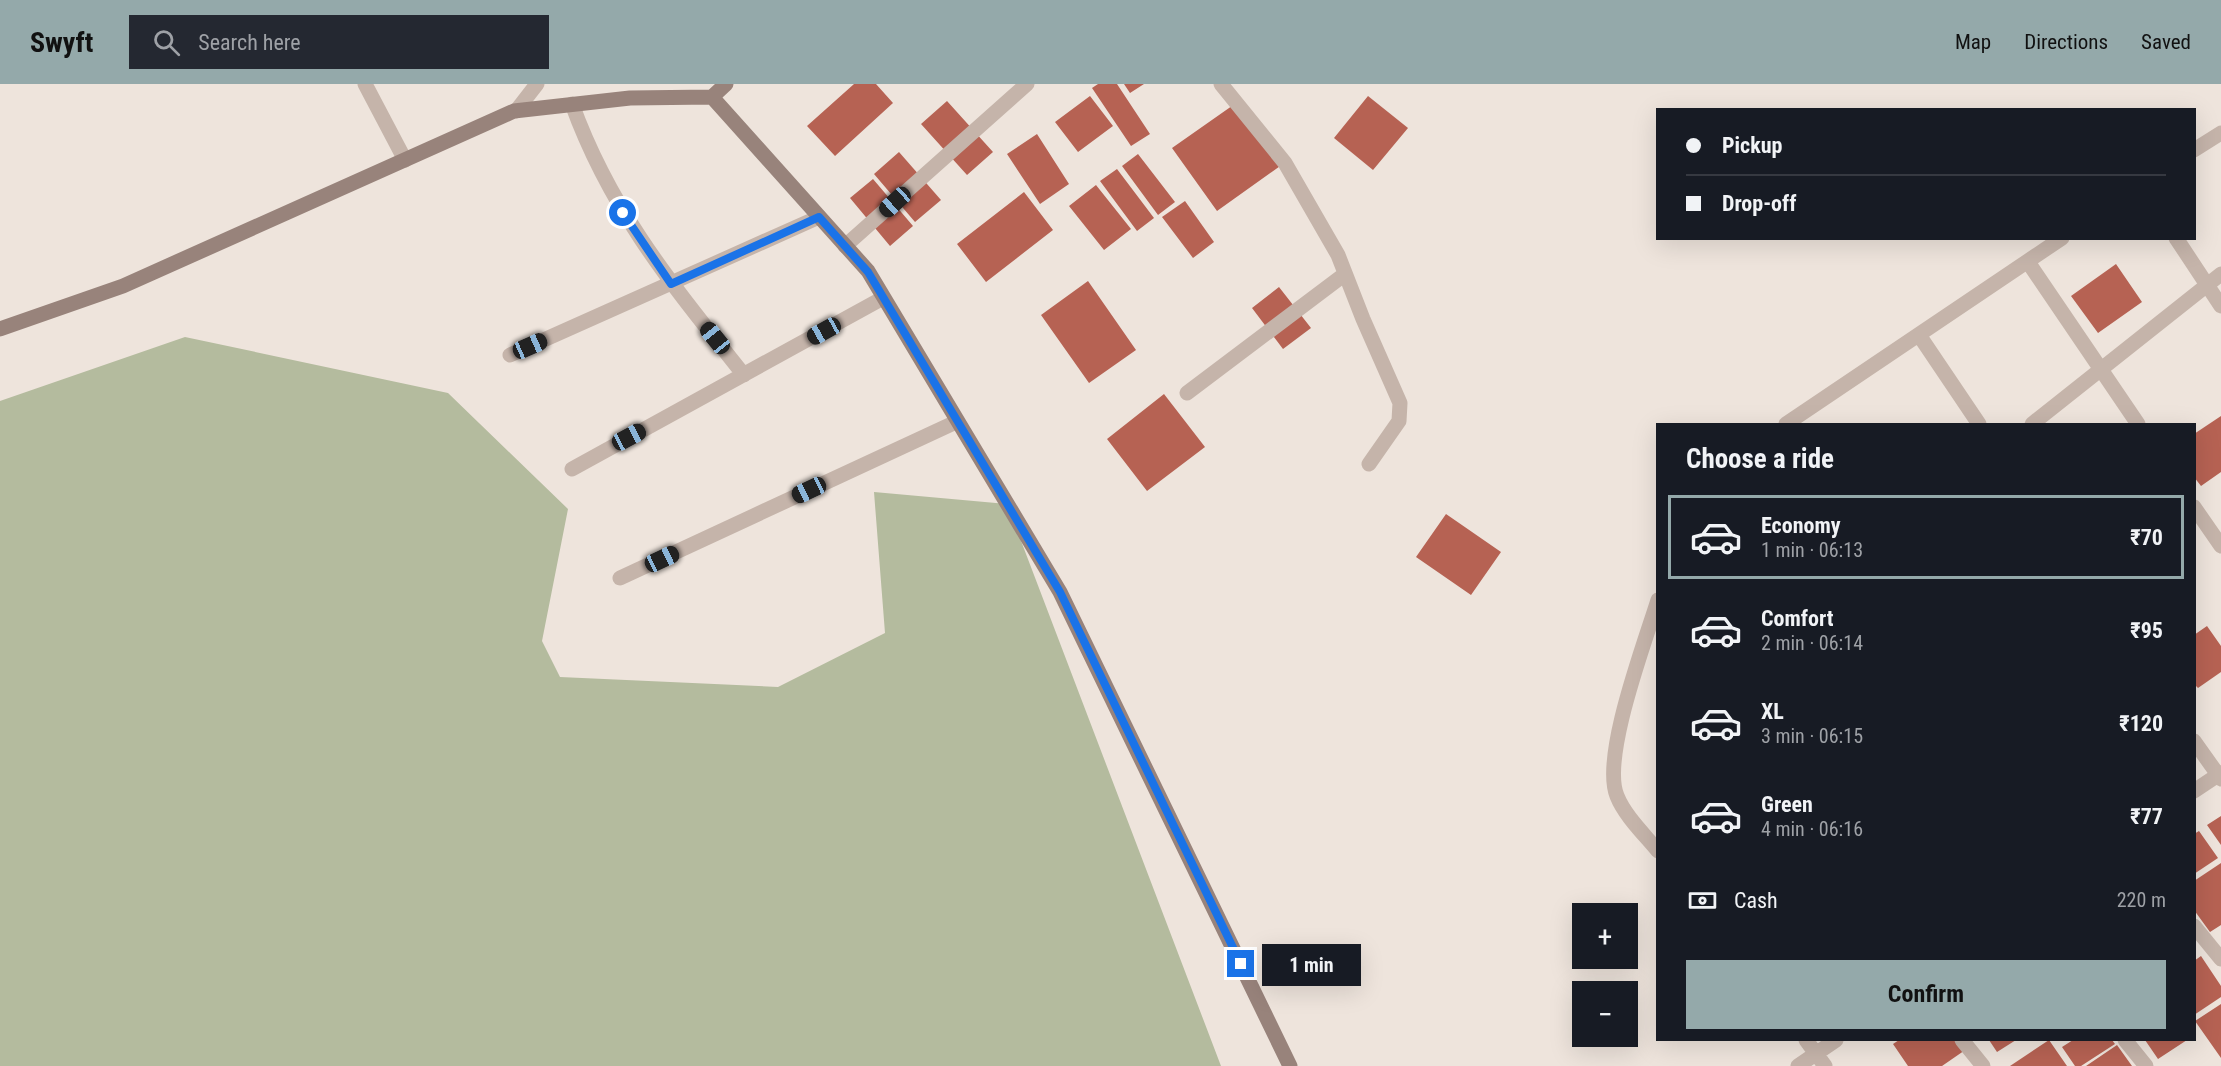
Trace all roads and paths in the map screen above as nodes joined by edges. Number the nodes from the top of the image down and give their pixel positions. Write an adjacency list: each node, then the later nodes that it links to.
1 (365, 84): 11 (street)
2 (537, 84): 8 (street)
3 (726, 84): 6 (street)
4 (1027, 84): 15 (street)
5 (1221, 84): 17 (street)
6 (712, 97): 7 (street); 12 (street)
7 (572, 104): 8 (street); 19 (street)
8 (516, 111): 11 (street)
9 (2221, 133): 10 (street)
10 (2196, 149)
11 (405, 160): 23 (street)
12 (819, 217): 15 (street); 19 (street)
13 (2059, 240): 16 (street)
14 (2177, 240): 20 (street)
15 (845, 246): 21 (street)
16 (2028, 262): 24 (street); 26 (street)
17 (1345, 274): 28 (street); 34 (street)
18 (2221, 274): 20 (street)
19 (671, 284): 25 (street); 27 (street)
20 (2206, 284): 22 (street); 26 (street)
21 (884, 298): 27 (street); 29 (street)
22 (2221, 306)
23 (0, 329)
24 (1919, 335): 30 (street); 31 (street)
25 (510, 356)
26 (2101, 369): 32 (street); 33 (street)
27 (744, 375): 35 (street)
28 (1187, 393)
29 (956, 422): 38 (street); 52 (street)
30 (1787, 423)
31 (1978, 423)
32 (2033, 423)
33 (2137, 423)
34 (1369, 464)
35 (572, 469)
36 (2196, 510): 37 (street)
37 (2221, 546)
38 (620, 578)
39 (1656, 616): 40 (street)
40 (1654, 632): 44 (street)
41 (2196, 744): 42 (street)
42 (2220, 775): 43 (street)
43 (2196, 790)
44 (1656, 848)
45 (2196, 928): 46 (street)
46 (2221, 959)
47 (1807, 1041): 51 (street)
48 (1835, 1041): 51 (street)
49 (1963, 1041): 55 (street)
50 (2126, 1041): 56 (street)
51 (1817, 1053): 53 (street); 54 (street)
52 (1290, 1066)
53 (1798, 1066)
54 (1825, 1066)
55 (1983, 1066)
56 (2146, 1066)

